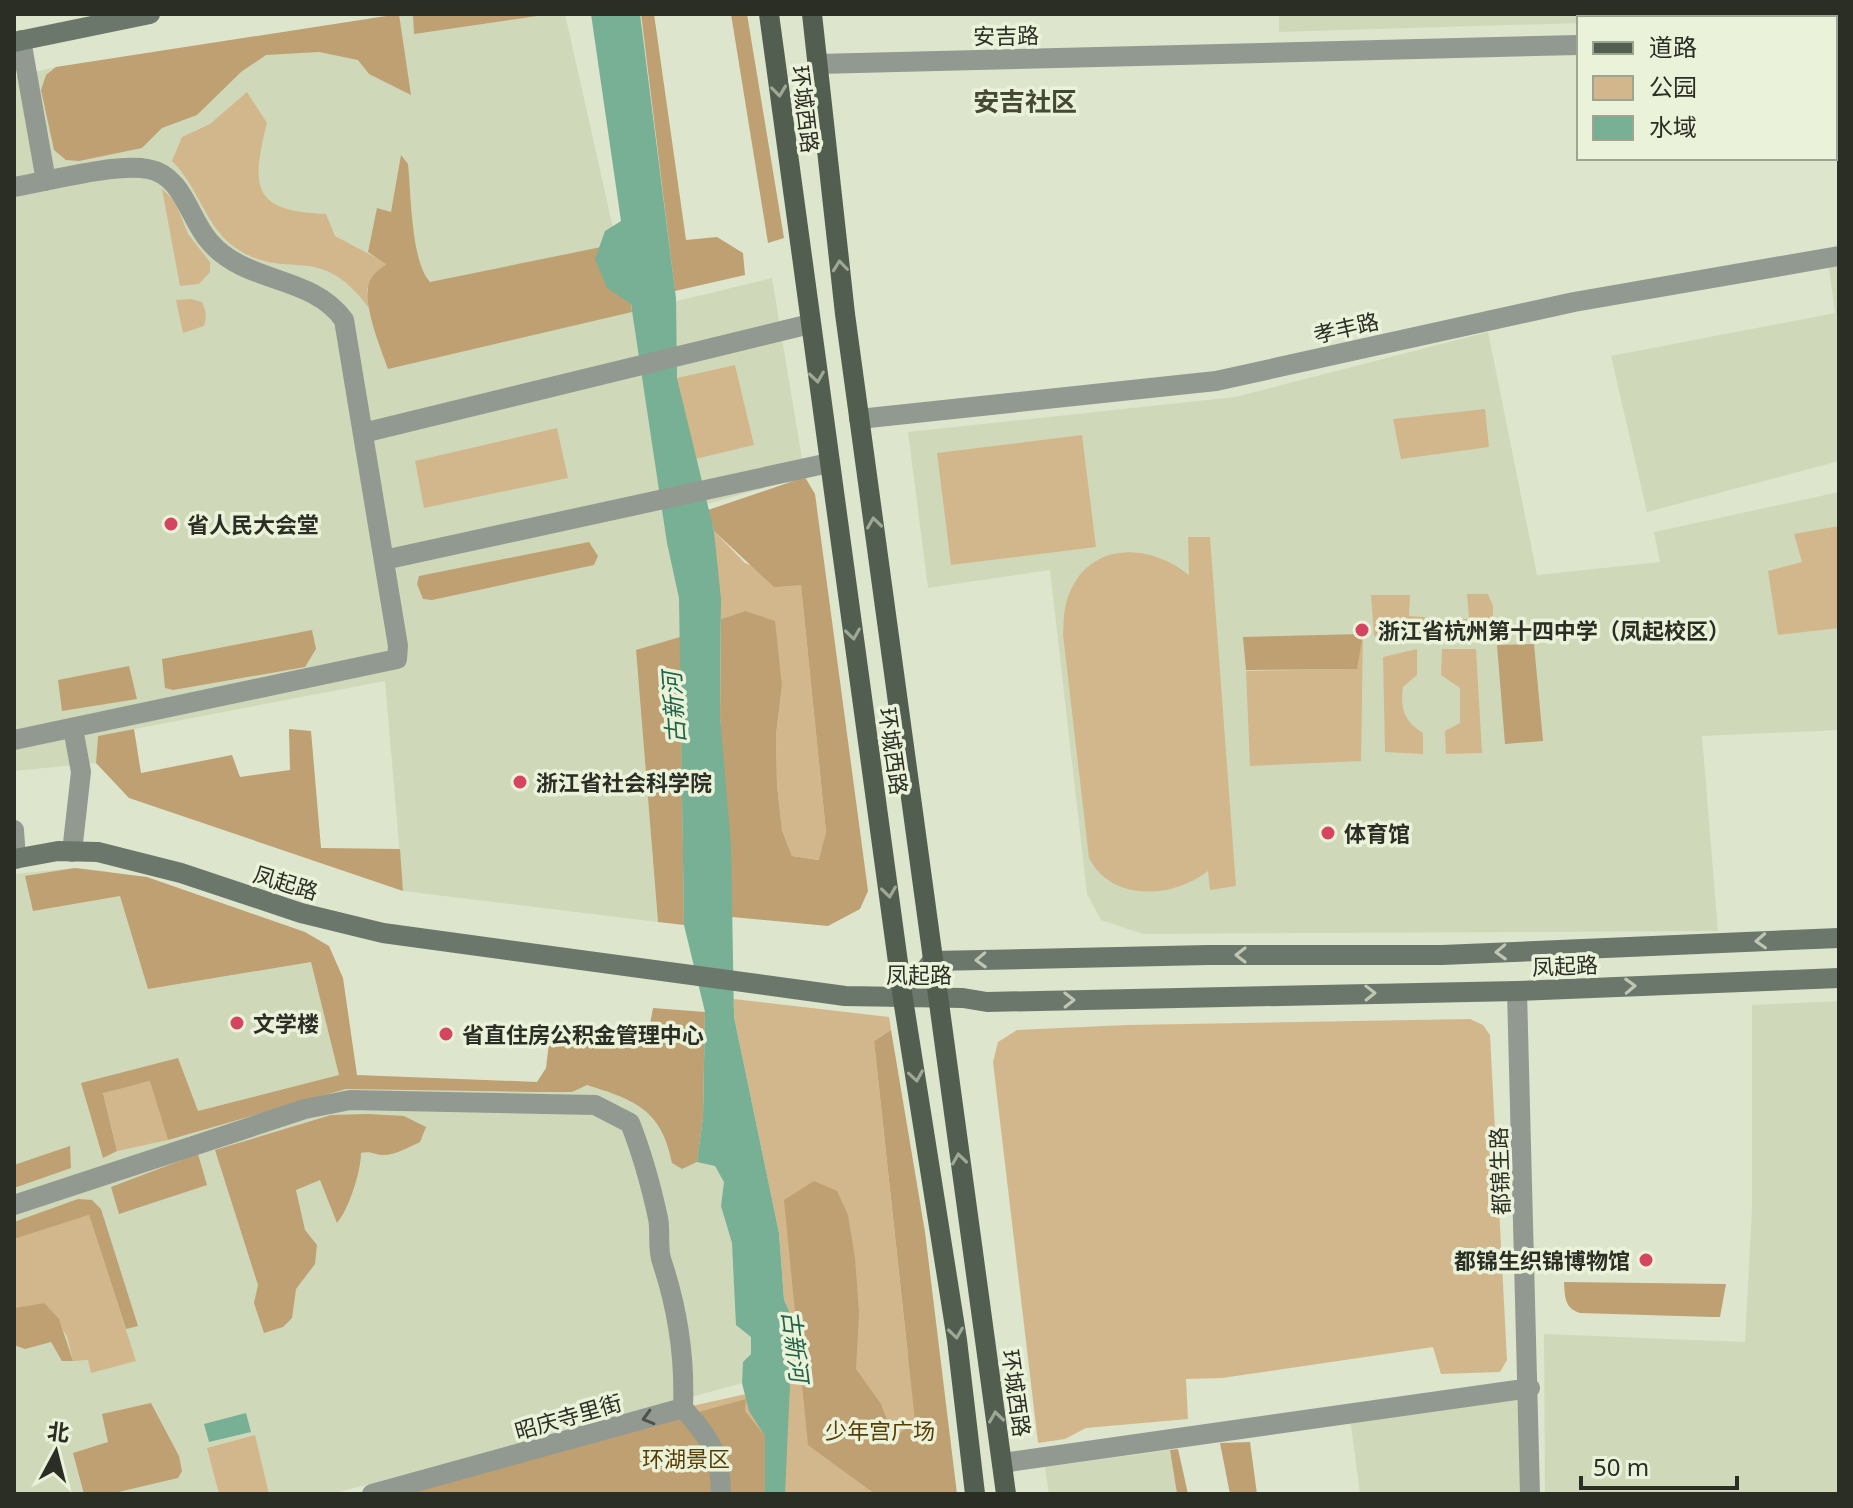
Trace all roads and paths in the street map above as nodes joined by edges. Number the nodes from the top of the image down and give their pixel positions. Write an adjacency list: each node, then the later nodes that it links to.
1 (150, 14): 4 (main road)
2 (769, 14): 10 (main road, 环城西路, one-way to 10)
3 (812, 14): 6 (main road, 环城西路)
4 (17, 41): 7 (street)
5 (1577, 45): 6 (street, 安吉路)
6 (817, 64): 11 (main road, 环城西路, one-way to 6)
7 (46, 181): 8 (street); 12 (street)
8 (14, 187)
9 (1839, 256): 11 (street, 孝丰路)
10 (810, 324): 12 (street); 13 (main road, 环城西路, one-way to 13)
11 (859, 419): 21 (main road, 环城西路, one-way to 11)
12 (363, 433): 14 (street)
13 (829, 463): 14 (street); 25 (main road, 环城西路, one-way to 25)
14 (384, 560): 15 (street)
15 (73, 728): 16 (street); 18 (street)
16 (14, 740)
17 (14, 830): 19 (street)
18 (72, 852): 19 (main road, 凤起路); 25 (main road, 凤起路)
19 (15, 859)
20 (1839, 938): 21 (main road, one-way to 21)
21 (932, 961): 24 (main road, 环城西路); 25 (main road)
22 (1839, 978): 23 (main road, 凤起路, one-way to 22)
23 (1517, 991): 24 (main road, 凤起路, one-way to 23); 27 (street, 都锦生路)
24 (936, 998): 25 (main road, 凤起路); 29 (main road, 环城西路, one-way to 24)
25 (903, 999): 32 (main road, 环城西路, one-way to 32)
26 (14, 1205): 28 (street)
27 (1530, 1388): 29 (street); 34 (street, 都锦生路)
28 (683, 1408): 30 (street, 昭庆寺里街, one-way to 30); 31 (street)
29 (1002, 1463): 33 (main road, 环城西路)
30 (372, 1494)
31 (721, 1494)
32 (975, 1494)
33 (1006, 1494)
34 (1530, 1494)

